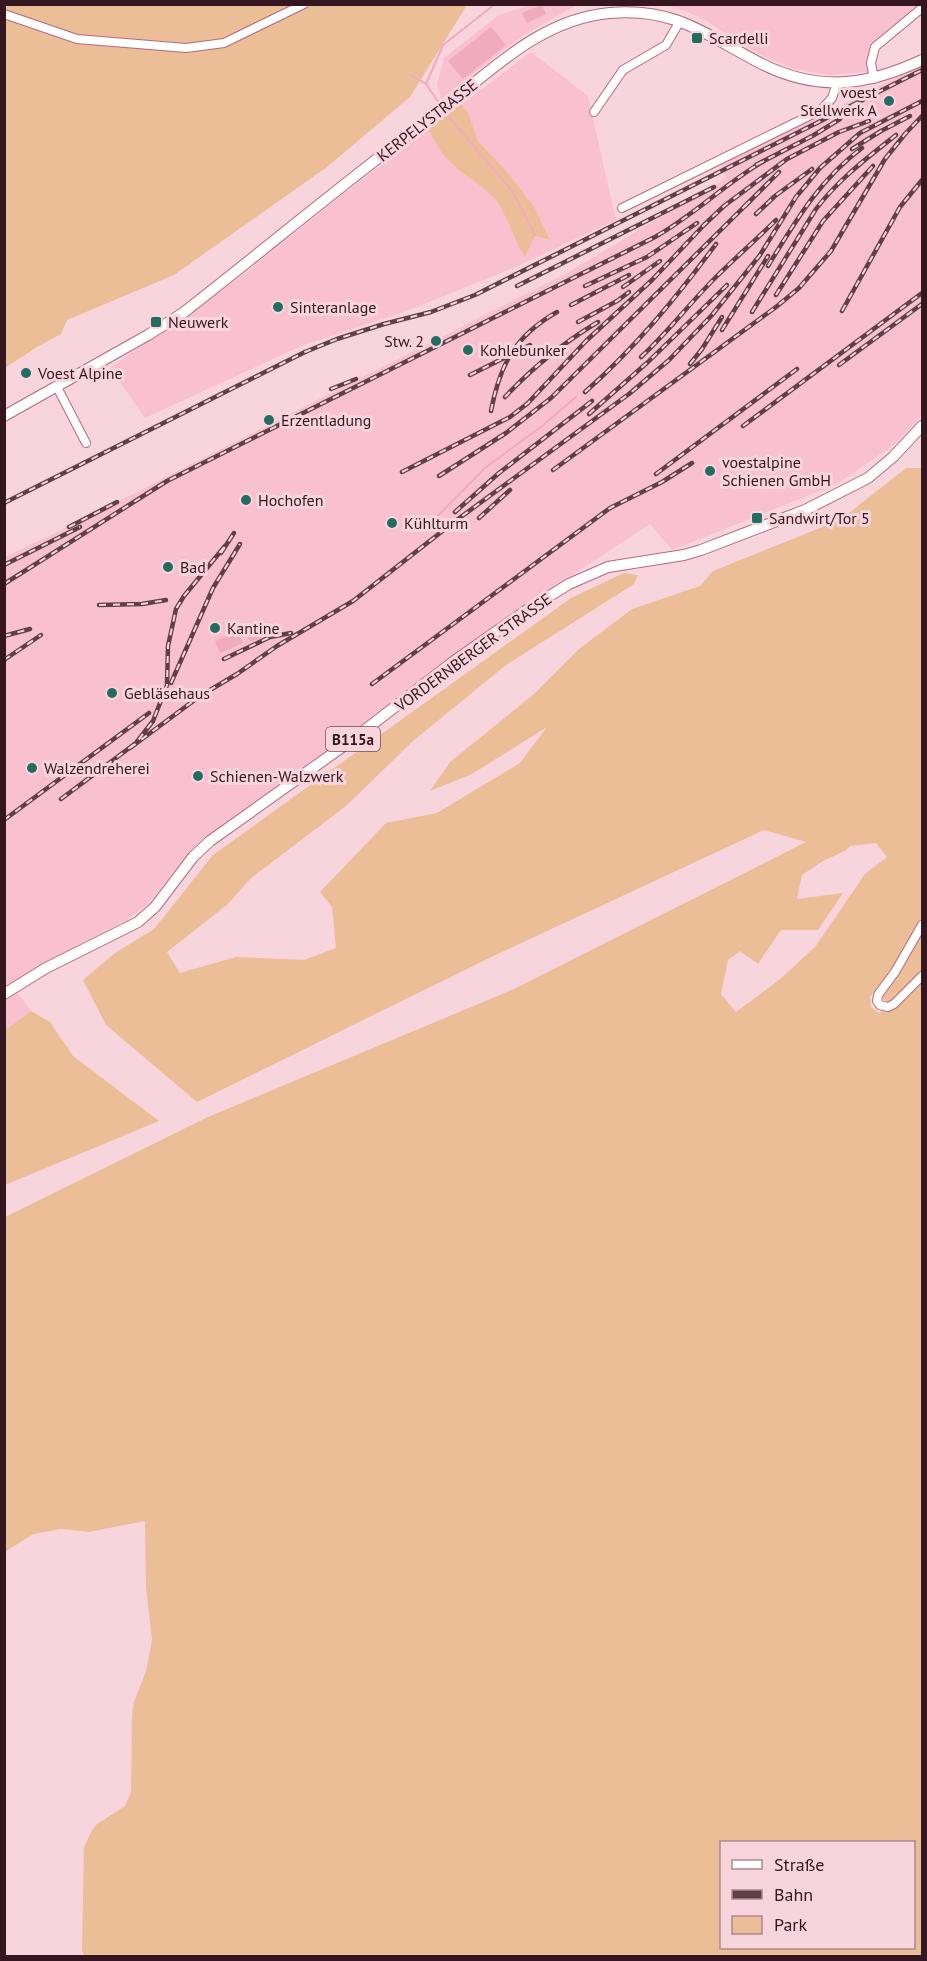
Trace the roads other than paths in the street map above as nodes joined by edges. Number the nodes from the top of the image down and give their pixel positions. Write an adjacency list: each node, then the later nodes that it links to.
1 (303, 4): 3 (street)
2 (922, 8): 6 (street)
3 (4, 14)
4 (680, 21): 7 (main road, KERPELYSTRASSE); 8 (street); 10 (main road, KERPELYSTRASSE)
5 (922, 60): 6 (main road, KERPELYSTRASSE)
6 (874, 79): 7 (main road, KERPELYSTRASSE)
7 (837, 83): 9 (street)
8 (594, 112)
9 (622, 208)
10 (57, 387): 11 (main road, KERPELYSTRASSE); 13 (street)
11 (4, 416)
12 (922, 426): 16 (main road, VORDERNBERGER STRASSE / B115a)
13 (86, 443)
14 (922, 926): 15 (street)
15 (922, 976)
16 (4, 994)

